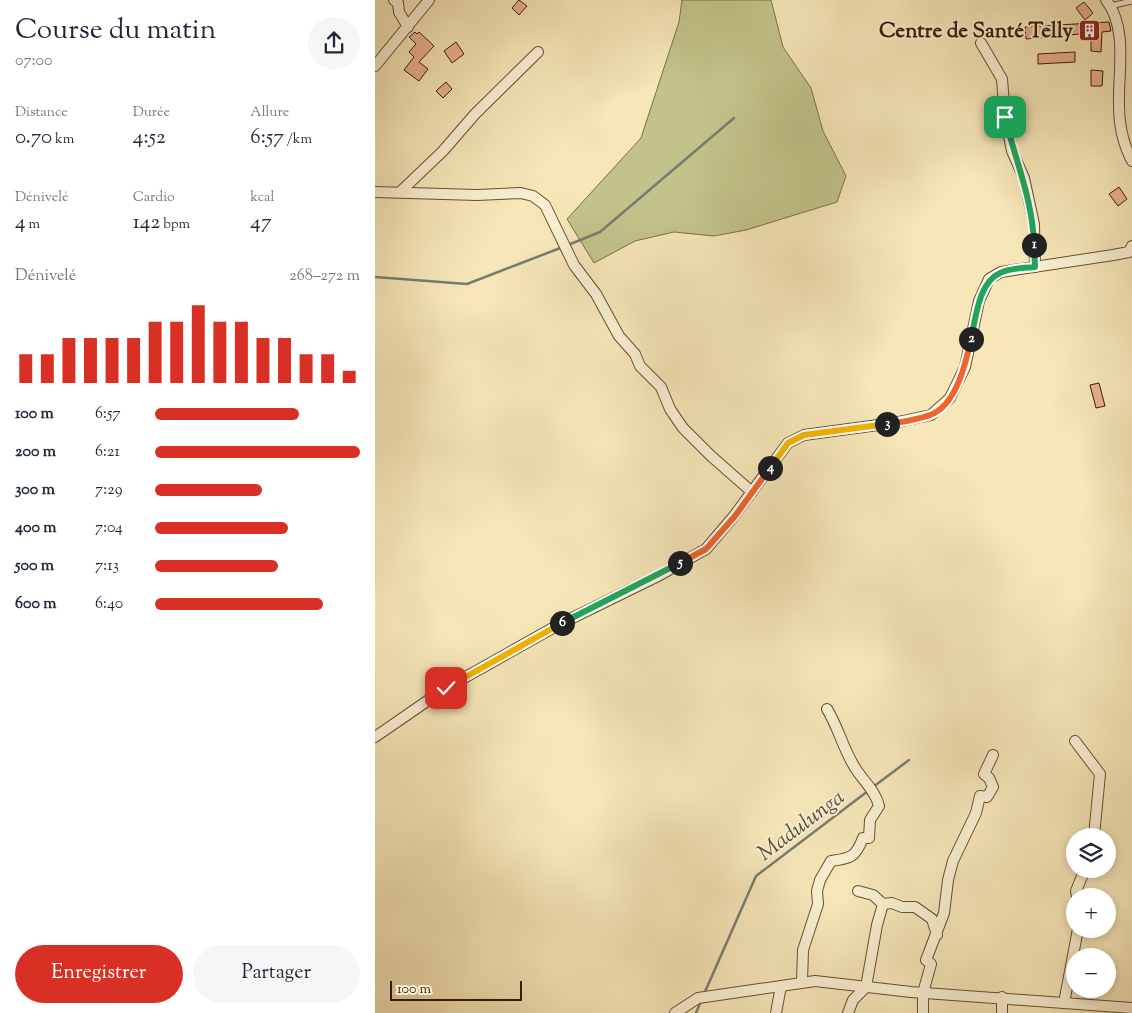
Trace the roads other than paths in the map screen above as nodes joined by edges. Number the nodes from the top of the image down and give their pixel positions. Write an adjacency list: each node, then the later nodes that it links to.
1 (394, 0): 5 (street)
2 (429, 0): 5 (street)
3 (1132, 1): 4 (lane)
4 (1108, 3): 9 (street)
5 (408, 27): 8 (street)
6 (981, 43): 13 (street)
7 (538, 52): 11 (street)
8 (375, 66)
9 (1132, 161)
10 (375, 192): 11 (street)
11 (400, 192): 14 (street)
12 (1132, 246): 13 (street)
13 (1035, 267): 14 (street)
14 (752, 492): 16 (street)
15 (827, 709): 24 (street)
16 (375, 737)
17 (1075, 741): 19 (street)
18 (993, 755): 22 (street)
19 (1095, 828)
20 (858, 892): 21 (street)
21 (883, 904): 22 (street); 26 (street)
22 (937, 935): 27 (street)
23 (1076, 938): 29 (street)
24 (802, 982): 25 (street); 26 (street)
25 (781, 986): 32 (street); 33 (street)
26 (867, 987): 27 (street); 34 (street)
27 (923, 993): 28 (street); 35 (street)
28 (1002, 998): 29 (street); 36 (street)
29 (1064, 1003): 31 (street)
30 (1132, 1008): 31 (street)
31 (1085, 1009)
32 (675, 1013)
33 (775, 1013)
34 (848, 1013)
35 (923, 1013)
36 (1002, 1013)

